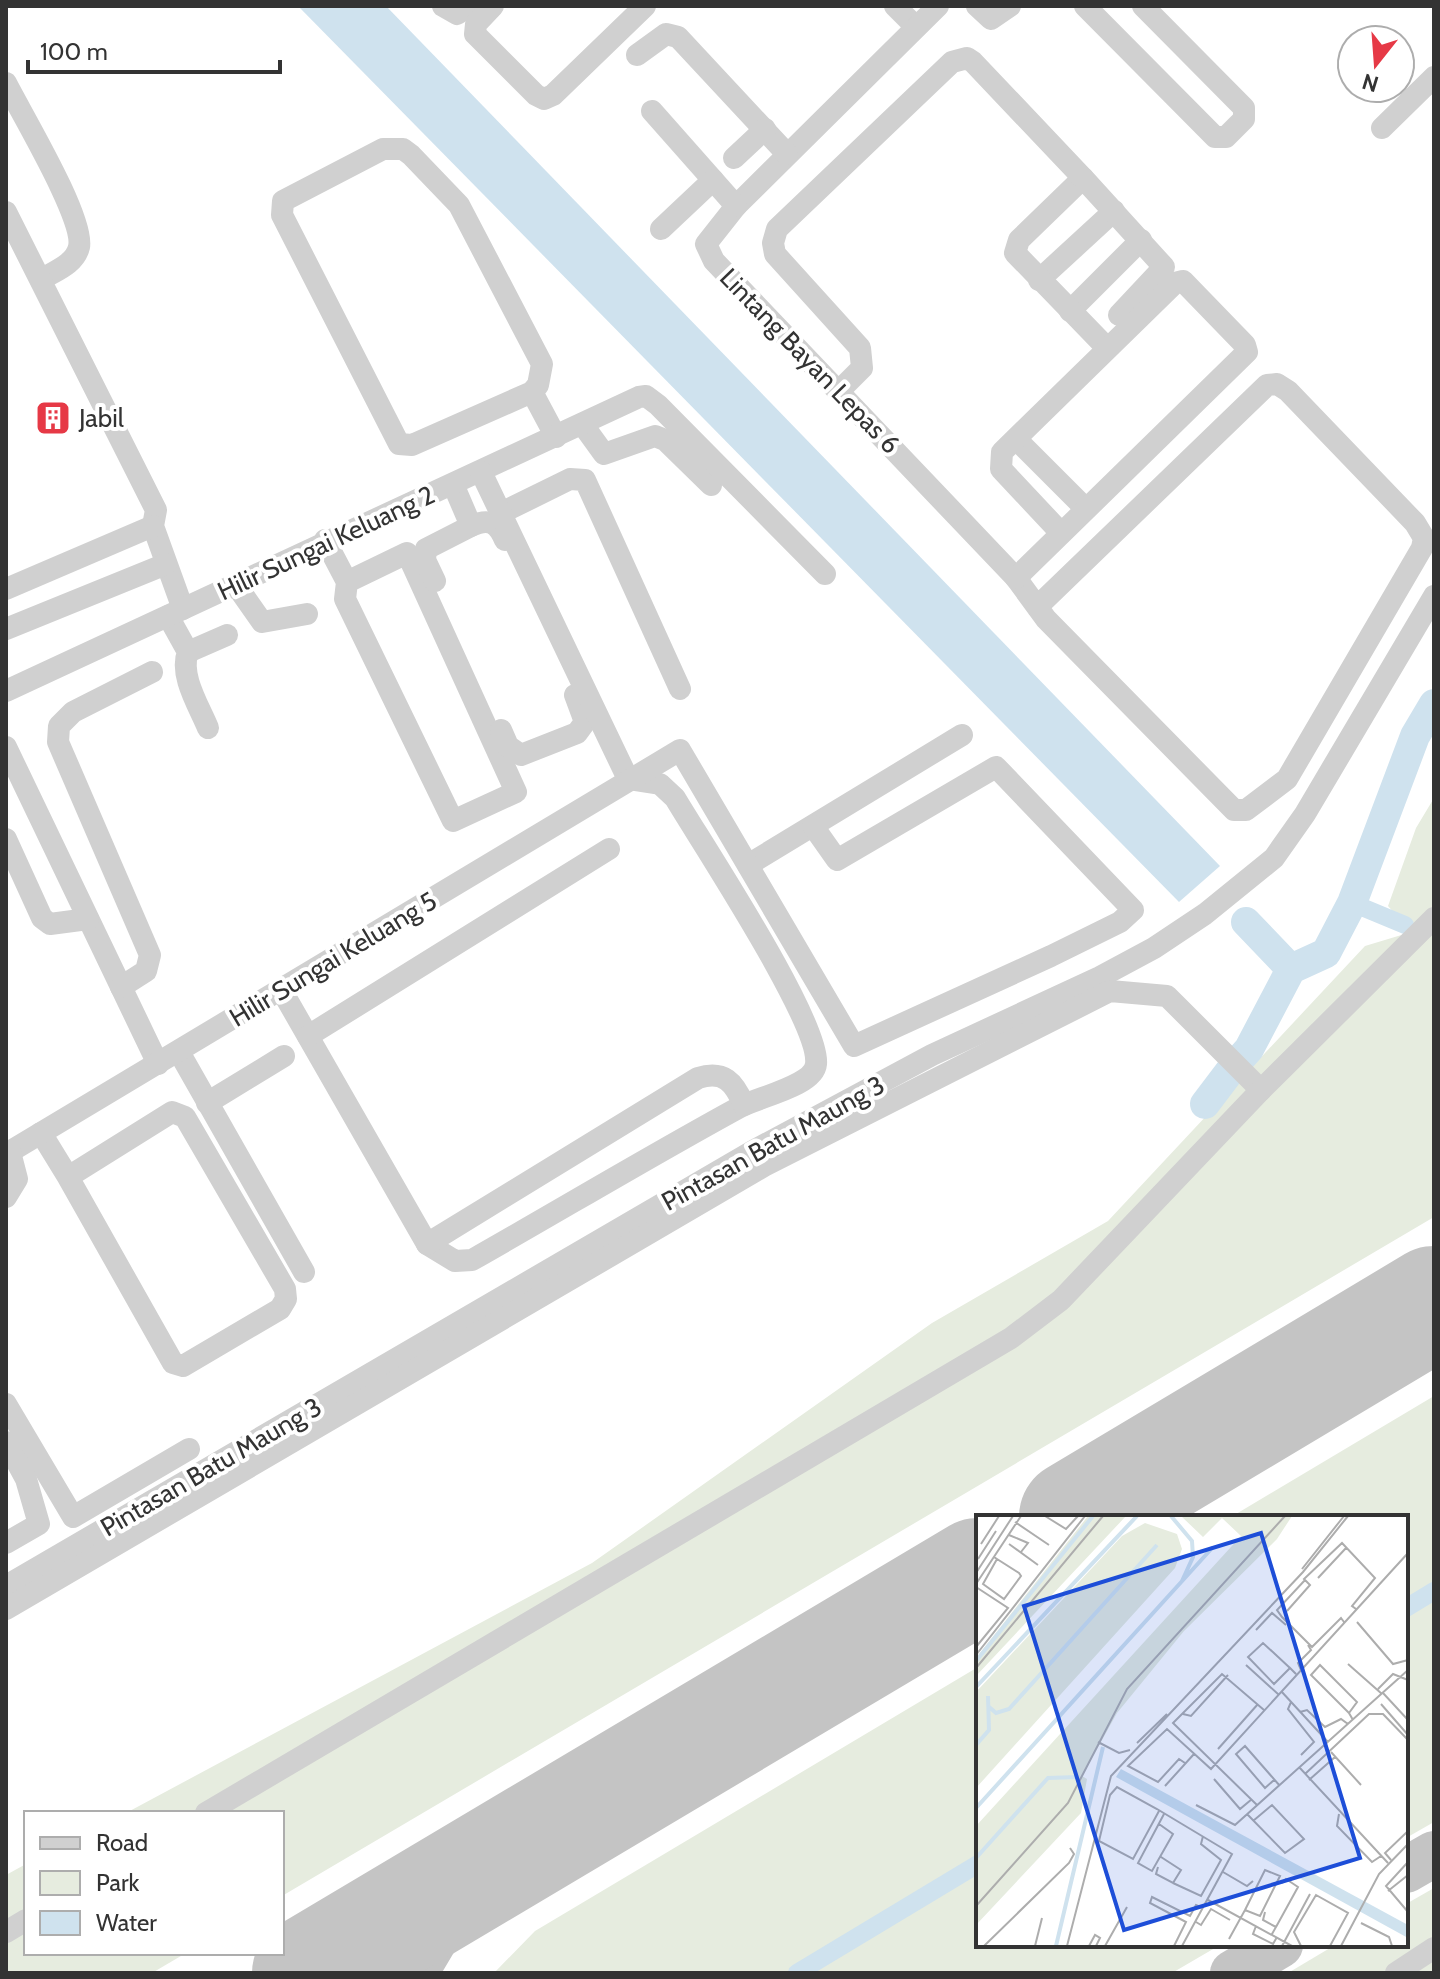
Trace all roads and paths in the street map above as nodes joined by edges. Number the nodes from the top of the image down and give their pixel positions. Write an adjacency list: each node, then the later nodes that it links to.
1 (443, 6): 2 (street)
2 (470, 6)
3 (493, 6): 4 (street)
4 (645, 6)
5 (895, 6): 11 (street)
6 (938, 6): 11 (street, Lintang Bayan Lepas 6)
7 (977, 6): 8 (street)
8 (1010, 6)
9 (1085, 6): 10 (street)
10 (1143, 6)
11 (916, 27): 18 (street, Lintang Bayan Lepas 6)
12 (637, 55): 17 (street)
13 (1434, 77): 16 (street)
14 (6, 83): 27 (street)
15 (652, 111): 21 (street)
16 (1382, 128)
17 (765, 129): 18 (street); 19 (street)
18 (787, 154): 22 (street, Lintang Bayan Lepas 6)
19 (734, 158)
20 (1083, 178): 23 (street); 28 (street); 32 (street)
21 (713, 180): 22 (street); 25 (street)
22 (736, 206): 32 (street, Lintang Bayan Lepas 6)
23 (1114, 211): 26 (street); 28 (street)
24 (6, 212): 27 (street)
25 (661, 229)
26 (1141, 240): 29 (street); 30 (street)
27 (42, 279): 43 (street)
28 (1039, 280): 29 (street)
29 (1070, 311): 31 (street)
30 (1119, 315)
31 (1107, 348): 36 (street); 41 (street)
32 (840, 390): 50 (street, Lintang Bayan Lepas 6)
33 (532, 392): 33 (street); 35 (street)
34 (583, 425): 35 (street, Hilir Sungai Keluang 2); 37 (street); 49 (street, Hilir Sungai Keluang 2)
35 (556, 437): 38 (street, Hilir Sungai Keluang 2)
36 (1016, 439): 41 (street); 45 (street)
37 (604, 454): 40 (street); 47 (street)
38 (481, 472): 39 (street, Hilir Sungai Keluang 2); 42 (street)
39 (453, 484): 44 (street); 46 (street, Hilir Sungai Keluang 2)
40 (711, 485)
41 (1085, 508): 45 (street)
42 (501, 513): 62 (street); 67 (street)
43 (153, 526): 48 (street); 53 (street)
44 (471, 526): 44 (street)
45 (1061, 533): 50 (street)
46 (325, 540): 51 (street); 52 (street, Hilir Sungai Keluang 2)
47 (634, 558)
48 (166, 564): 56 (street); 58 (street)
49 (825, 574)
50 (1016, 578): 55 (street, Lintang Bayan Lepas 6)
51 (347, 582): 51 (street)
52 (236, 585): 56 (street, Hilir Sungai Keluang 2); 57 (street)
53 (6, 589)
54 (1434, 596): 93 (street, Pintasan Batu Maung 3)
55 (1037, 607): 55 (street, Lintang Bayan Lepas 6)
56 (176, 612): 60 (street); 63 (street, Hilir Sungai Keluang 2)
57 (307, 614)
58 (6, 629)
59 (227, 635): 60 (street)
60 (188, 652): 64 (street)
61 (152, 672): 74 (street)
62 (680, 689)
63 (6, 691)
64 (208, 728)
65 (962, 735): 68 (street)
66 (6, 747): 73 (street)
67 (628, 779): 71 (street, Hilir Sungai Keluang 5); 75 (street, Hilir Sungai Keluang 5); 82 (street)
68 (813, 826): 71 (street); 71 (street)
69 (6, 839): 73 (street)
70 (609, 849): 76 (street)
71 (748, 865)
72 (1434, 918): 80 (street)
73 (88, 919): 74 (street)
74 (121, 987): 79 (street)
75 (282, 991): 76 (street); 77 (street, Hilir Sungai Keluang 5)
76 (308, 1036): 87 (street)
77 (179, 1052): 79 (street, Hilir Sungai Keluang 5); 81 (street)
78 (284, 1056): 81 (street)
79 (158, 1064): 83 (street, Hilir Sungai Keluang 5)
80 (1261, 1090): 94 (street); 95 (street)
81 (207, 1103): 88 (street)
82 (744, 1105): 87 (street); 87 (street)
83 (41, 1133): 84 (street, Hilir Sungai Keluang 5); 85 (street)
84 (8, 1153): 86 (street)
85 (68, 1177): 85 (street)
86 (6, 1197)
87 (427, 1244)
88 (304, 1272)
89 (6, 1404): 91 (street)
90 (6, 1442): 92 (street)
91 (189, 1449)
92 (6, 1543)
93 (6, 1586)
94 (6, 1609)
95 (209, 1811)
96 (24, 1921): 97 (street)
97 (6, 1932)
98 (1434, 1948): 99 (street)
99 (1396, 1973)

